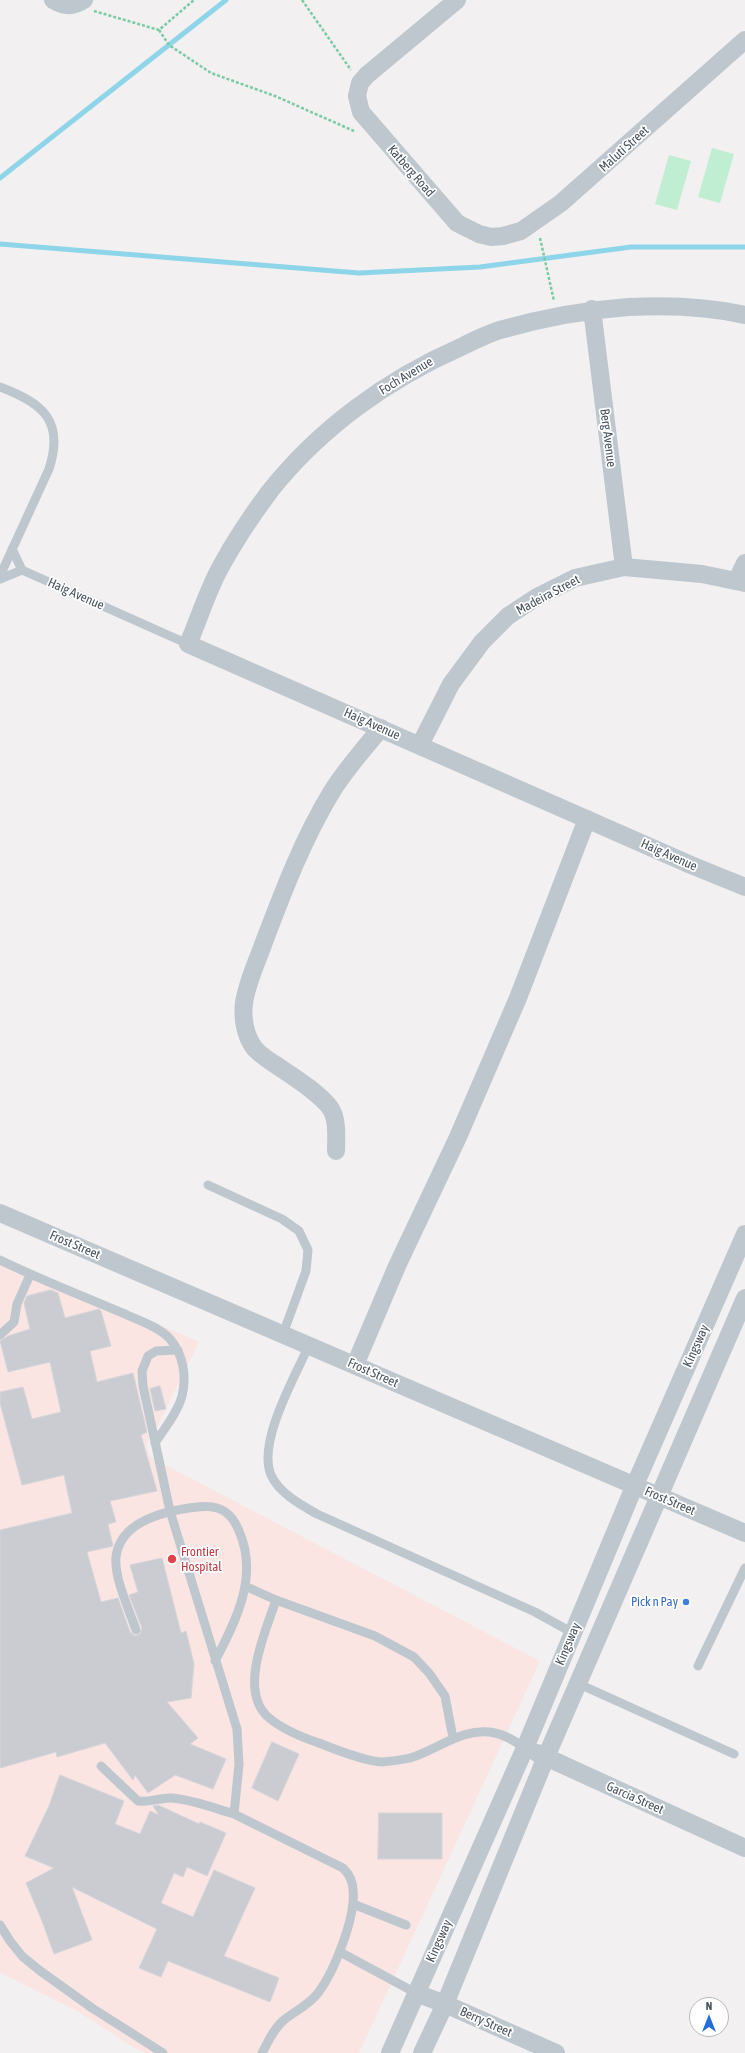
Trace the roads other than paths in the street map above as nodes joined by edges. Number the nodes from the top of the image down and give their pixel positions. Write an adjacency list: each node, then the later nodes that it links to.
1 (53, 0): 3 (street)
2 (457, 0): 5 (street, Katberg Road)
3 (80, 3)
4 (745, 40): 5 (street, Maluti Street)
5 (491, 237)
6 (592, 309): 7 (street, Foch Avenue); 11 (street, Berg Avenue); 15 (street, Foch Avenue)
7 (745, 315)
8 (0, 386): 9 (lane)
9 (12, 549): 12 (lane); 13 (lane)
10 (745, 563): 14 (street)
11 (624, 567): 14 (street, Madeira Street); 17 (street, Madeira Street)
12 (22, 570): 13 (lane); 15 (lane, Haig Avenue)
13 (0, 578)
14 (741, 582)
15 (188, 644): 16 (street, Haig Avenue)
16 (381, 728): 17 (street, Haig Avenue); 20 (street)
17 (420, 745): 18 (street, Haig Avenue)
18 (588, 819): 19 (street, Haig Avenue); 31 (street)
19 (745, 887)
20 (336, 1151)
21 (208, 1185): 28 (lane)
22 (0, 1213): 28 (street, Frost Street)
23 (745, 1234): 33 (street, Kingsway)
24 (0, 1260): 25 (lane)
25 (30, 1275): 27 (lane); 30 (lane)
26 (745, 1298): 34 (street, Kingsway)
27 (0, 1334)
28 (283, 1334): 29 (street, Frost Street)
29 (309, 1345): 31 (street, Frost Street); 41 (lane)
30 (178, 1350): 32 (lane); 32 (lane)
31 (355, 1365): 33 (street, Frost Street)
32 (155, 1443): 35 (lane)
33 (634, 1487): 34 (street, Frost Street); 41 (street, Kingsway)
34 (660, 1496): 36 (street, Frost Street); 44 (street, Kingsway)
35 (170, 1511): 38 (lane); 40 (lane); 42 (lane)
36 (745, 1532)
37 (745, 1568): 43 (lane)
38 (245, 1586): 39 (lane); 42 (lane)
39 (276, 1600): 45 (lane); 45 (lane)
40 (136, 1630)
41 (573, 1633): 46 (street, Kingsway)
42 (215, 1661): 50 (lane)
43 (698, 1666)
44 (579, 1684): 47 (lane); 48 (street, Kingsway)
45 (453, 1738): 46 (lane)
46 (525, 1748): 48 (street, Garcia Street); 56 (street, Kingsway)
47 (734, 1754)
48 (546, 1757): 51 (street, Garcia Street); 57 (street, Kingsway)
49 (101, 1766): 50 (lane)
50 (234, 1814): 52 (lane)
51 (745, 1848)
52 (353, 1904): 54 (lane); 55 (lane)
53 (0, 1925): 58 (lane)
54 (406, 1925)
55 (340, 1952): 56 (lane); 59 (lane)
56 (416, 1993): 57 (street, Berry Street); 60 (street, Kingsway)
57 (445, 2004): 61 (street, Kingsway); 62 (street, Berry Street)
58 (163, 2053)
59 (262, 2053)
60 (390, 2053)
61 (422, 2053)
62 (556, 2053)

